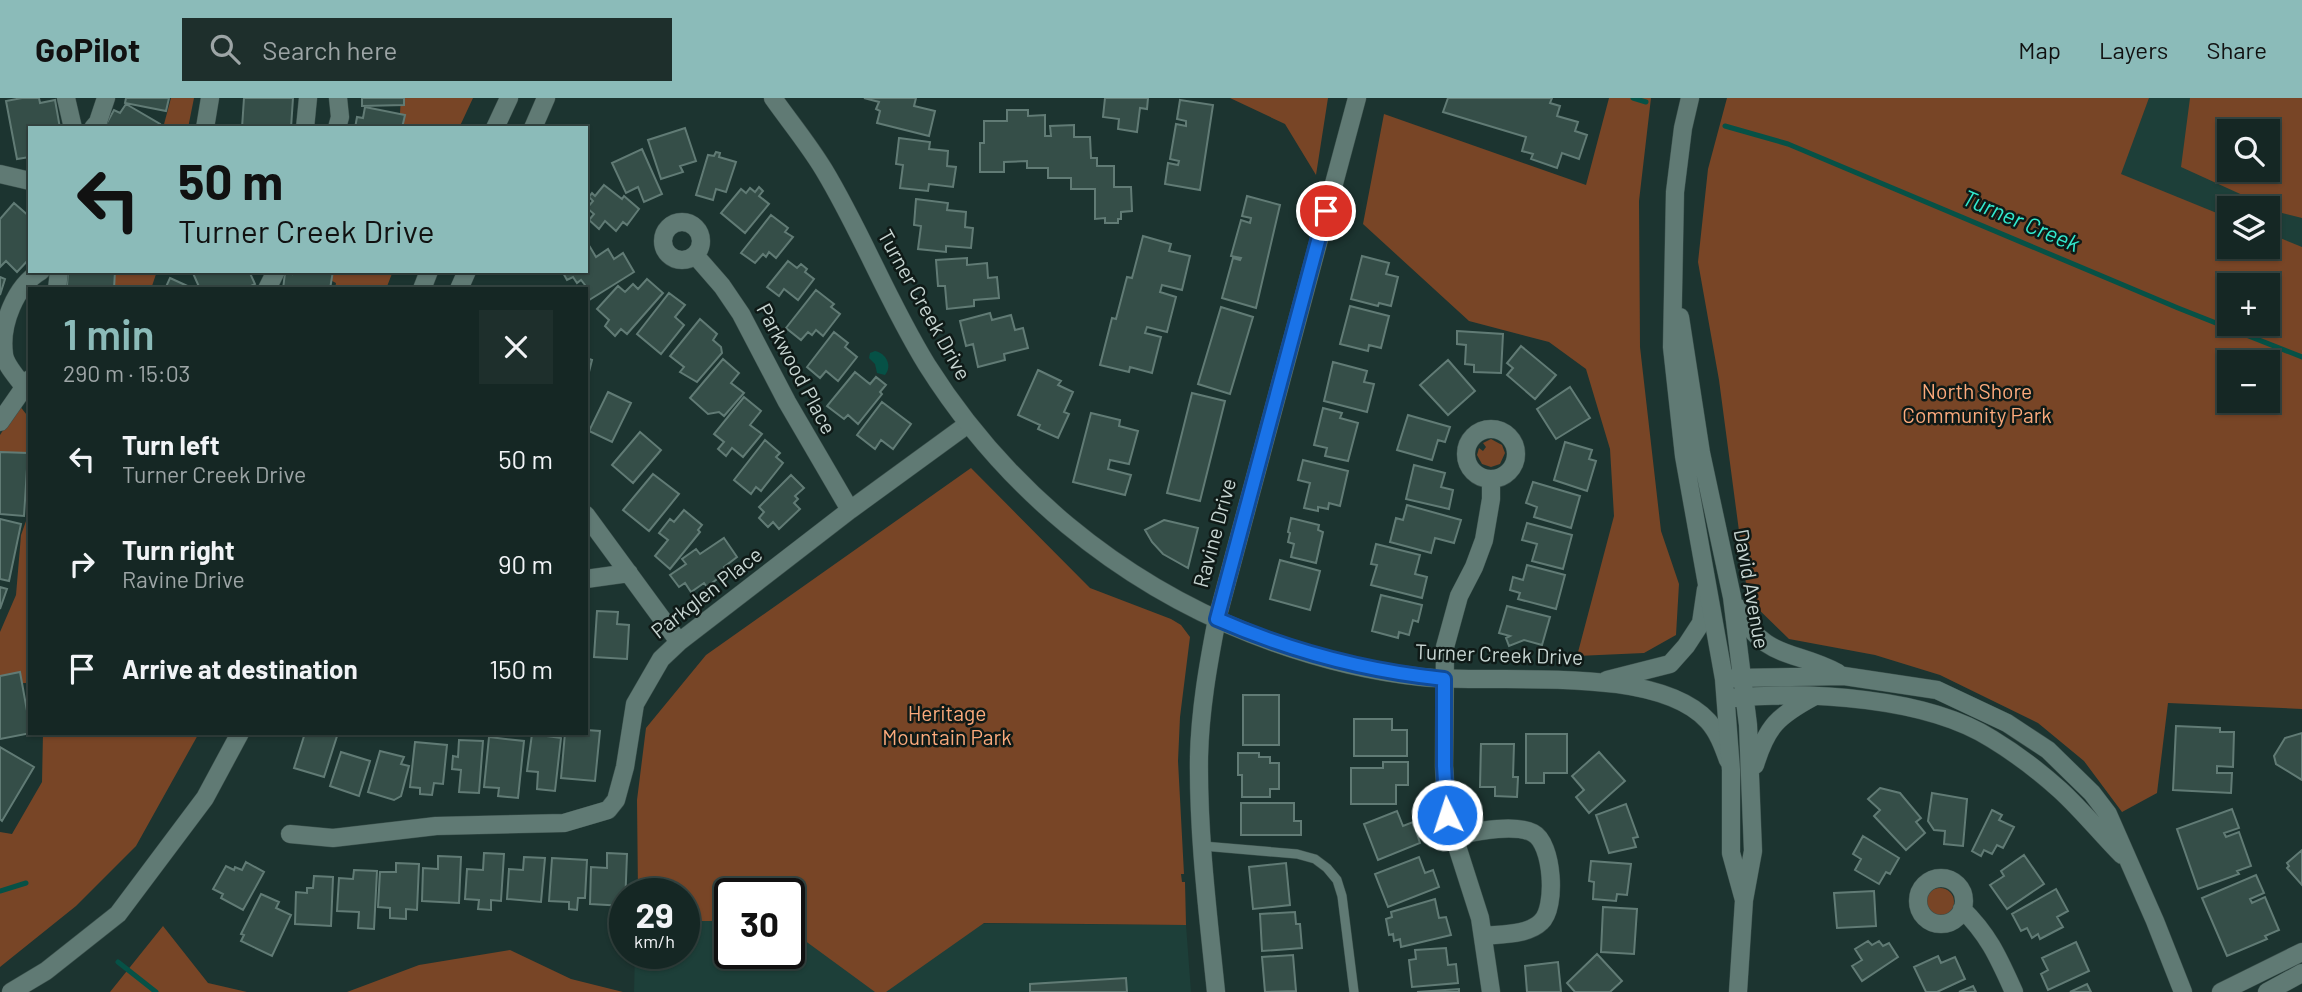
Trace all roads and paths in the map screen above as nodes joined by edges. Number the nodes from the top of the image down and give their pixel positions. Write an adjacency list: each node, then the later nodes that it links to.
1 (66, 98): 11 (street)
2 (106, 98): 12 (street)
3 (210, 98): 13 (street)
4 (308, 98): 14 (street)
5 (338, 98): 15 (street)
6 (509, 98): 16 (street)
7 (546, 98): 17 (street)
8 (1357, 98): 33 (street, Ravine Drive)
9 (1690, 98): 22 (street, David Avenue)
10 (773, 100): 25 (street, Turner Creek Drive)
11 (72, 126)
12 (95, 126)
13 (205, 126)
14 (305, 126)
15 (338, 126)
16 (496, 126)
17 (534, 126)
18 (0, 174): 19 (street)
19 (28, 181)
20 (695, 255): 27 (street, Parkwood Place)
21 (38, 273): 23 (street)
22 (1675, 287): 31 (street, David Avenue); 32 (street, David Avenue)
23 (27, 383): 24 (street)
24 (0, 422)
25 (968, 424): 27 (street, Parkglen Place); 33 (street, Turner Creek Drive)
26 (1491, 479): 37 (street)
27 (850, 510): 34 (street, Parkglen Place)
28 (588, 518): 29 (street)
29 (629, 573): 30 (street); 34 (street)
30 (588, 579)
31 (1707, 579): 38 (street, David Avenue); 39 (street)
32 (1732, 597): 35 (street); 36 (street, David Avenue)
33 (1217, 619): 37 (street, Turner Creek Drive); 48 (street, Ravine Drive)
34 (679, 642): 46 (street, Parkglen Place)
35 (1844, 676): 36 (street); 49 (street)
36 (1743, 678): 38 (street); 41 (street, David Avenue)
37 (1444, 679): 39 (street, Turner Creek Drive); 47 (street)
38 (1724, 679): 42 (street, David Avenue)
39 (1601, 682): 44 (street)
40 (1816, 695): 41 (street); 45 (street); 49 (street)
41 (1745, 697): 42 (street); 45 (street, David Avenue)
42 (1726, 699): 44 (street, David Avenue)
43 (239, 735): 55 (street)
44 (1731, 770): 50 (street, David Avenue)
45 (1752, 779): 50 (street, David Avenue)
46 (290, 834)
47 (1453, 836): 52 (street); 52 (street)
48 (1203, 846): 56 (street, Ravine Drive); 57 (lane)
49 (2129, 863): 61 (street)
50 (1744, 900): 59 (street, David Avenue)
51 (1962, 909): 60 (street)
52 (1484, 936): 58 (street)
53 (2302, 952): 62 (street)
54 (2302, 973): 63 (street)
55 (11, 992)
56 (1216, 992)
57 (1354, 992)
58 (1491, 992)
59 (1738, 992)
60 (2014, 992)
61 (2183, 992)
62 (2221, 992)
63 (2267, 992)

